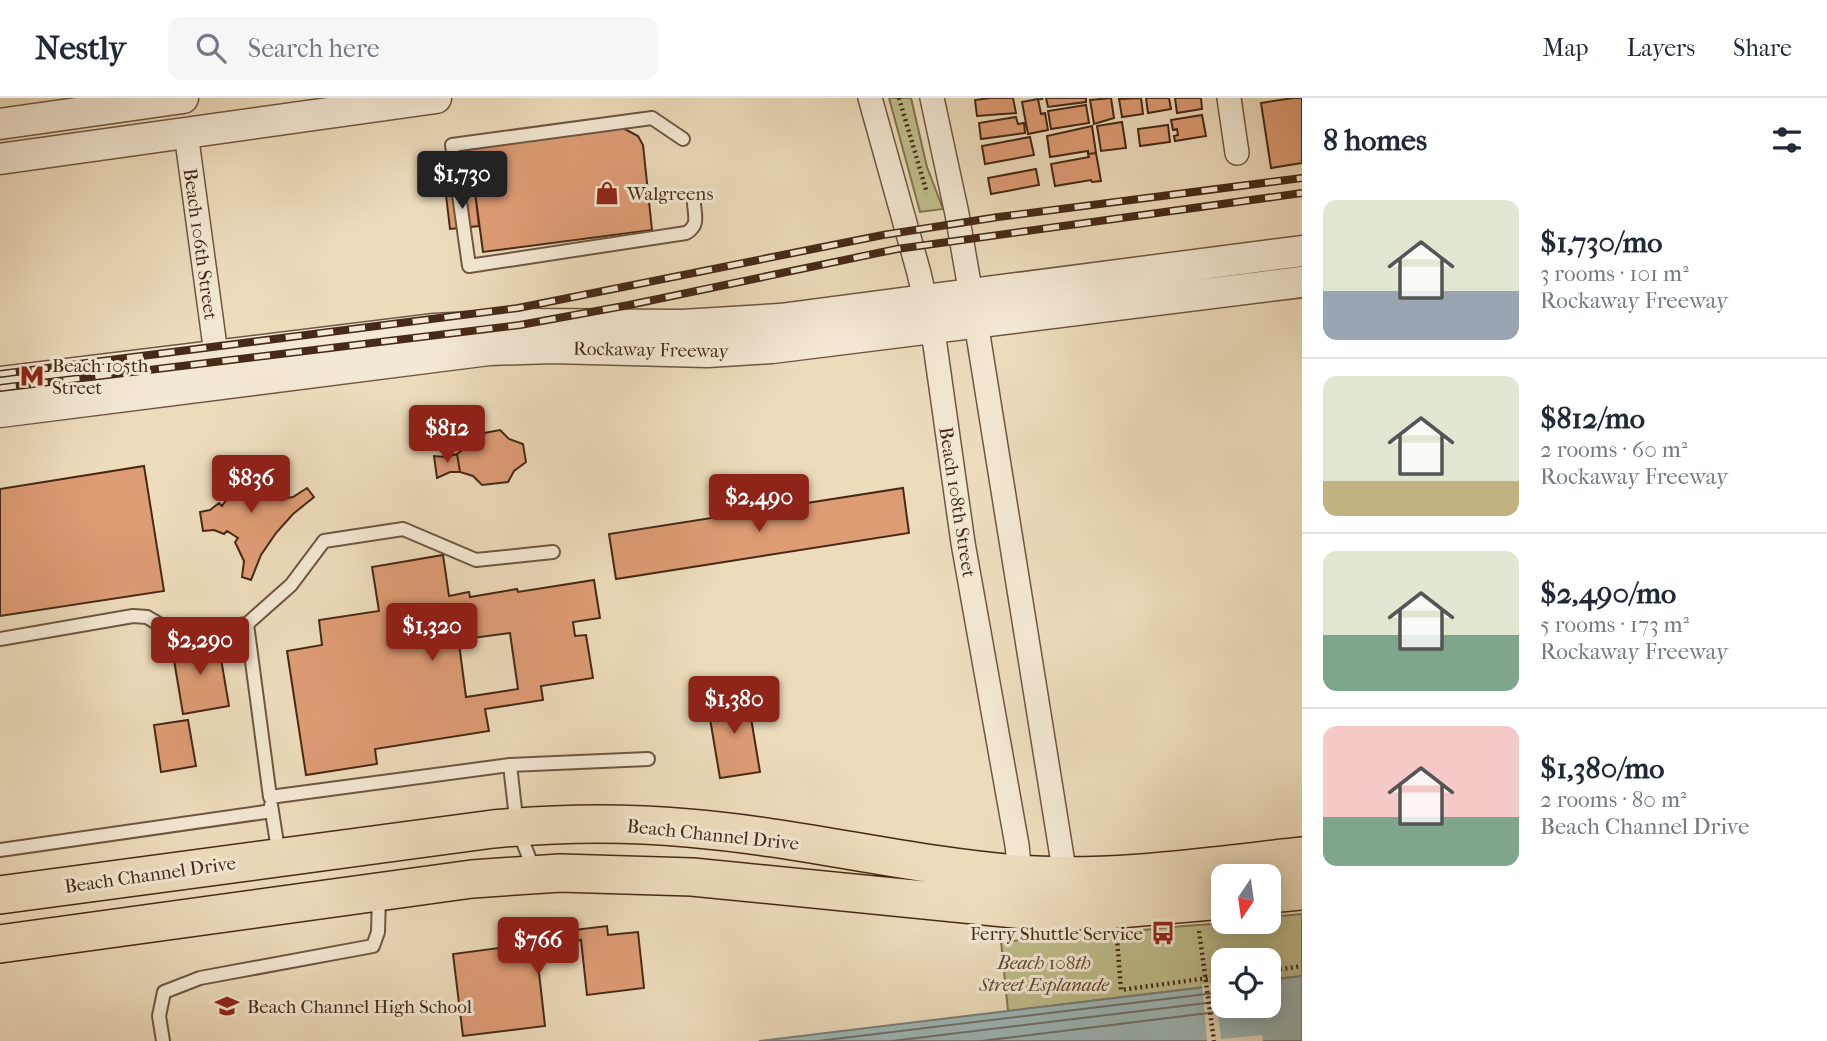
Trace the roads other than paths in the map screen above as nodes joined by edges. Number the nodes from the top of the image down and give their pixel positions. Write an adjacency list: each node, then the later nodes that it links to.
1 (183, 98): 6 (street)
2 (436, 98): 7 (street)
3 (870, 98): 15 (street, Beach 108th Street)
4 (932, 98): 14 (street)
5 (1229, 98): 9 (street)
6 (0, 124)
7 (186, 133): 10 (street); 18 (street, Beach 106th Street)
8 (683, 139): 11 (lane)
9 (1237, 153)
10 (0, 159)
11 (694, 204)
12 (1302, 251): 14 (street, Rockaway Freeway)
13 (1302, 282): 16 (street, Rockaway Freeway)
14 (971, 293): 15 (street, Rockaway Freeway); 16 (street)
15 (925, 300): 17 (street, Beach 108th Street); 18 (street, Rockaway Freeway)
16 (975, 324): 17 (street, Rockaway Freeway); 33 (street)
17 (932, 329): 20 (street, Rockaway Freeway); 32 (street, Beach 108th Street)
18 (216, 354): 19 (street, Rockaway Freeway)
19 (0, 382)
20 (0, 412)
21 (554, 552): 22 (lane)
22 (247, 624): 23 (lane); 26 (lane)
23 (0, 639)
24 (648, 759): 25 (lane)
25 (510, 765): 26 (lane); 27 (lane)
26 (271, 804): 28 (lane); 29 (lane)
27 (517, 827): 29 (main road, Beach Channel Drive); 31 (lane); 32 (main road, Beach Channel Drive)
28 (0, 850)
29 (279, 856): 37 (main road, Beach Channel Drive)
30 (1302, 856): 33 (main road, Beach Channel Drive)
31 (536, 874): 34 (main road); 39 (main road)
32 (1020, 874): 33 (main road, Beach Channel Drive); 39 (street, Beach 108th Street)
33 (1065, 876): 40 (street)
34 (379, 891): 41 (main road); 42 (lane)
35 (1302, 891): 36 (main road)
36 (1281, 893)
37 (0, 895)
38 (1211, 901): 40 (main road)
39 (1025, 910): 40 (main road)
40 (1071, 911)
41 (0, 944)
42 (163, 1041)

